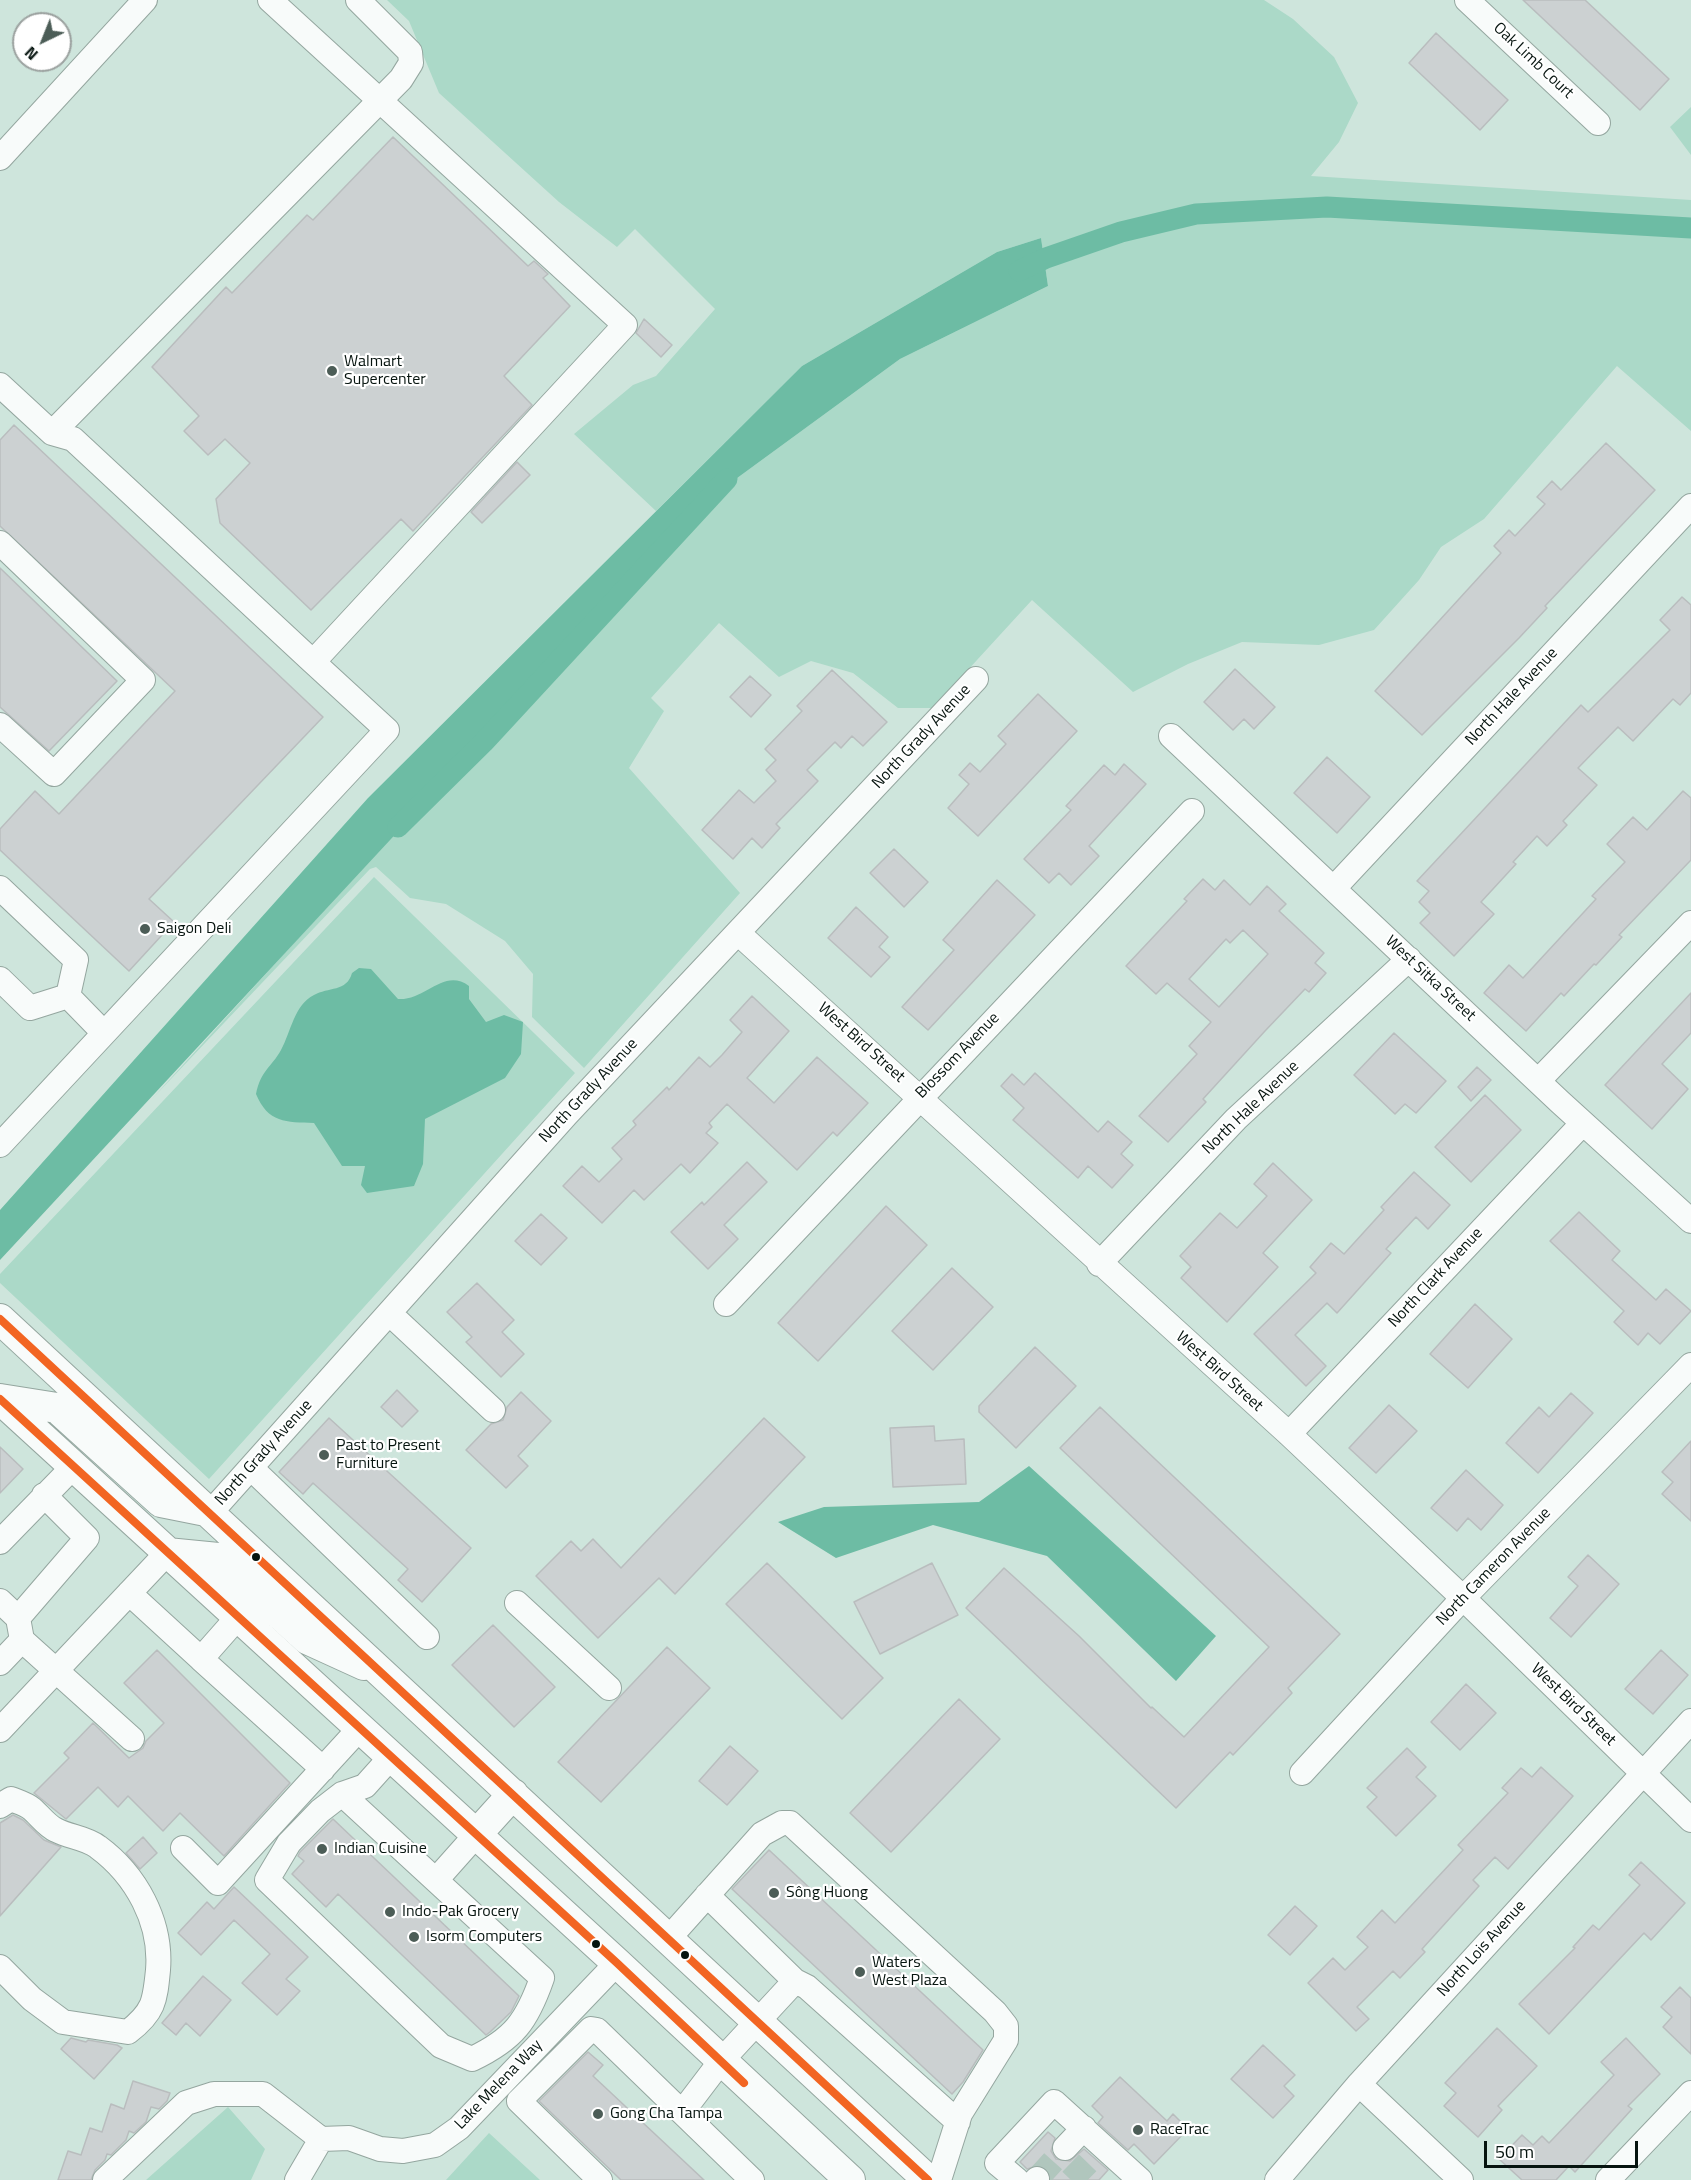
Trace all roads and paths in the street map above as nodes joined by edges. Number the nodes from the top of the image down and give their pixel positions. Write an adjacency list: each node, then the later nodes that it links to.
1 (146, 0): 7 (street)
2 (270, 0): 5 (street)
3 (358, 0): 5 (street)
4 (1467, 0): 6 (street, Oak Limb Court)
5 (380, 101): 9 (street); 12 (street)
6 (1598, 123)
7 (0, 158)
8 (0, 385): 9 (street)
9 (52, 433): 12 (street)
10 (1691, 507): 18 (street, North Hale Avenue)
11 (0, 543): 14 (street)
12 (313, 662): 24 (street)
13 (976, 679): 20 (street, North Grady Avenue)
14 (0, 724)
15 (1171, 736): 18 (street, West Sitka Street)
16 (1192, 811): 26 (street, Blossom Avenue)
17 (0, 888): 23 (street)
18 (1334, 888): 21 (street, West Sitka Street)
19 (1691, 923): 25 (street)
20 (738, 933): 26 (street, West Bird Street); 32 (street, North Grady Avenue)
21 (1409, 959): 25 (street, West Sitka Street); 30 (street, North Hale Avenue)
22 (0, 979): 23 (street)
23 (68, 996): 24 (street)
24 (104, 1034): 28 (street)
25 (1538, 1081): 27 (street, West Sitka Street)
26 (920, 1096): 30 (street, West Bird Street); 31 (street, Blossom Avenue)
27 (1582, 1123): 29 (street, West Sitka Street); 37 (street, North Clark Avenue)
28 (0, 1145)
29 (1691, 1221)
30 (1099, 1264): 37 (street, West Bird Street)
31 (726, 1304)
32 (389, 1313): 36 (street); 39 (street, North Grady Avenue)
33 (0, 1318): 41 (main road)
34 (1691, 1365): 45 (street, North Cameron Avenue)
35 (0, 1399): 38 (main road); 41 (main road)
36 (493, 1410)
37 (1289, 1434): 45 (street, West Bird Street)
38 (74, 1466): 40 (street); 43 (main road)
39 (251, 1468): 41 (street, North Grady Avenue); 50 (street)
40 (44, 1495): 42 (street); 49 (street)
41 (211, 1512): 54 (main road)
42 (0, 1542)
43 (167, 1553): 44 (street); 48 (main road); 54 (main road)
44 (129, 1593): 51 (street); 53 (street)
45 (1463, 1598): 62 (street, North Cameron Avenue); 63 (street, West Bird Street)
46 (0, 1601): 49 (street)
47 (517, 1603): 55 (street)
48 (238, 1617): 51 (street); 57 (main road)
49 (20, 1629): 52 (street); 53 (street)
50 (427, 1637)
51 (201, 1659): 61 (street)
52 (0, 1663)
53 (57, 1669): 58 (street); 59 (street)
54 (388, 1677): 65 (main road)
55 (609, 1688)
56 (1691, 1721): 63 (street, North Lois Avenue)
57 (360, 1728): 60 (main road); 61 (street)
58 (0, 1730)
59 (132, 1740)
60 (391, 1757): 64 (street); 68 (main road)
61 (323, 1769): 69 (street)
62 (1302, 1773)
63 (1643, 1773): 67 (street, West Bird Street); 78 (street, North Lois Avenue)
64 (342, 1794): 70 (street); 70 (street)
65 (513, 1794): 68 (main road); 72 (main road)
66 (0, 1806): 74 (street)
67 (1691, 1820)
68 (476, 1835): 70 (street); 73 (main road)
69 (183, 1848)
70 (436, 1880)
71 (707, 1895): 72 (street); 75 (street); 81 (street)
72 (669, 1938): 76 (main road)
73 (617, 1963): 77 (main road); 83 (street, Lake Melena Way)
74 (0, 1967)
75 (795, 1981): 76 (street); 81 (street)
76 (757, 2022): 77 (street); 91 (main road)
77 (721, 2061): 80 (street); 90 (main road)
78 (1359, 2084): 94 (street, North Lois Avenue); 95 (street)
79 (1691, 2093): 96 (street)
80 (683, 2111): 88 (street); 89 (street)
81 (958, 2122): 92 (street)
82 (1084, 2128): 84 (street); 85 (street); 93 (street)
83 (321, 2139): 86 (street); 87 (street)
84 (1065, 2148)
85 (1128, 2176)
86 (105, 2180)
87 (297, 2180)
88 (600, 2180)
89 (752, 2180)
90 (850, 2180)
91 (928, 2180)
92 (939, 2180)
93 (1030, 2180)
94 (1277, 2180)
95 (1461, 2180)
96 (1608, 2180)

